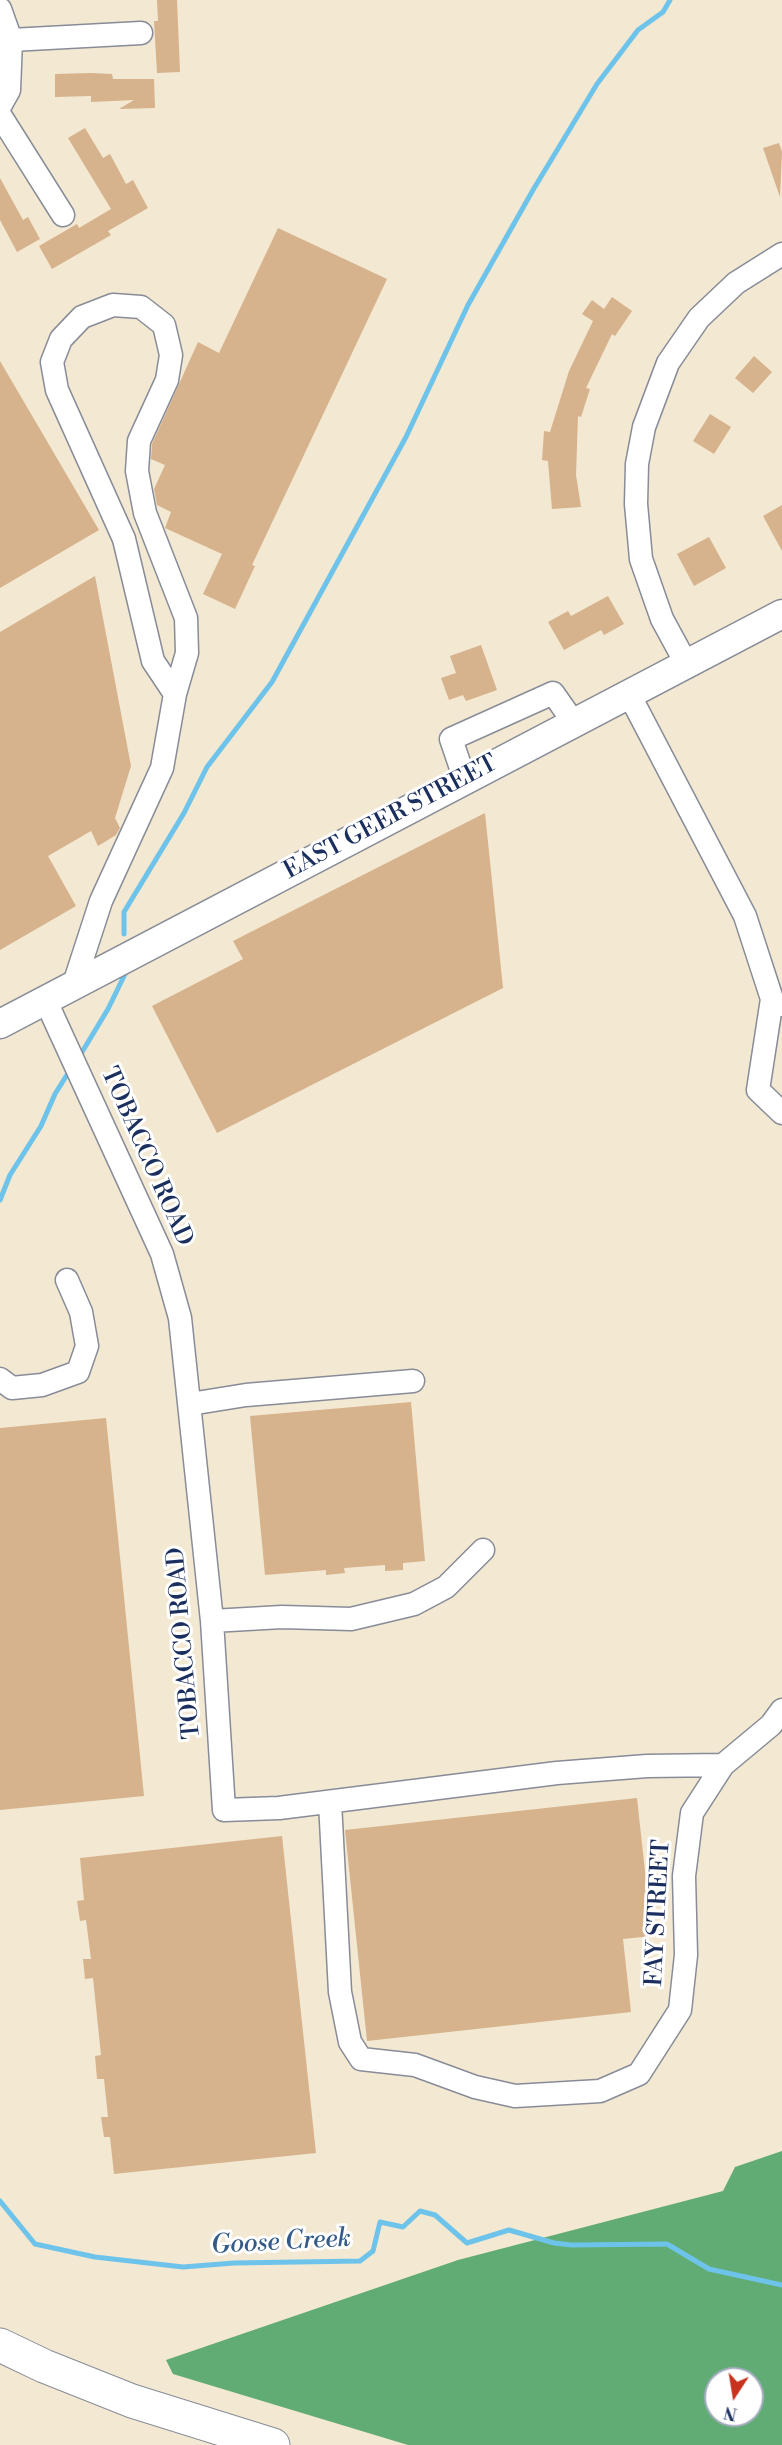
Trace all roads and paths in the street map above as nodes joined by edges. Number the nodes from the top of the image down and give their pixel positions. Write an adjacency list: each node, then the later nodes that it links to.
1 (0, 9): 3 (street)
2 (141, 33): 3 (street)
3 (11, 40): 4 (street)
4 (0, 106)
5 (0, 115): 6 (street)
6 (63, 215)
7 (782, 254): 9 (street)
8 (782, 614): 9 (main road, EAST GEER STREET)
9 (687, 664): 11 (main road, EAST GEER STREET)
10 (175, 694): 10 (street); 14 (street)
11 (629, 694): 12 (main road, EAST GEER STREET); 16 (street)
12 (574, 723): 13 (main road, EAST GEER STREET); 13 (street)
13 (465, 780): 14 (main road, EAST GEER STREET)
14 (74, 984): 15 (main road, EAST GEER STREET)
15 (45, 999): 17 (main road, EAST GEER STREET); 22 (street, TOBACCO ROAD)
16 (777, 1002): 18 (street)
17 (0, 1024)
18 (782, 1113)
19 (67, 1280): 20 (street)
20 (0, 1379)
21 (413, 1381): 22 (street)
22 (190, 1404): 24 (street, TOBACCO ROAD)
23 (483, 1550): 24 (street)
24 (212, 1620): 27 (street, TOBACCO ROAD)
25 (782, 1710): 26 (street, FAY STREET)
26 (723, 1765): 27 (street, TOBACCO ROAD); 27 (street, FAY STREET)
27 (330, 1802)
28 (0, 2345): 29 (highway)
29 (273, 2445)

